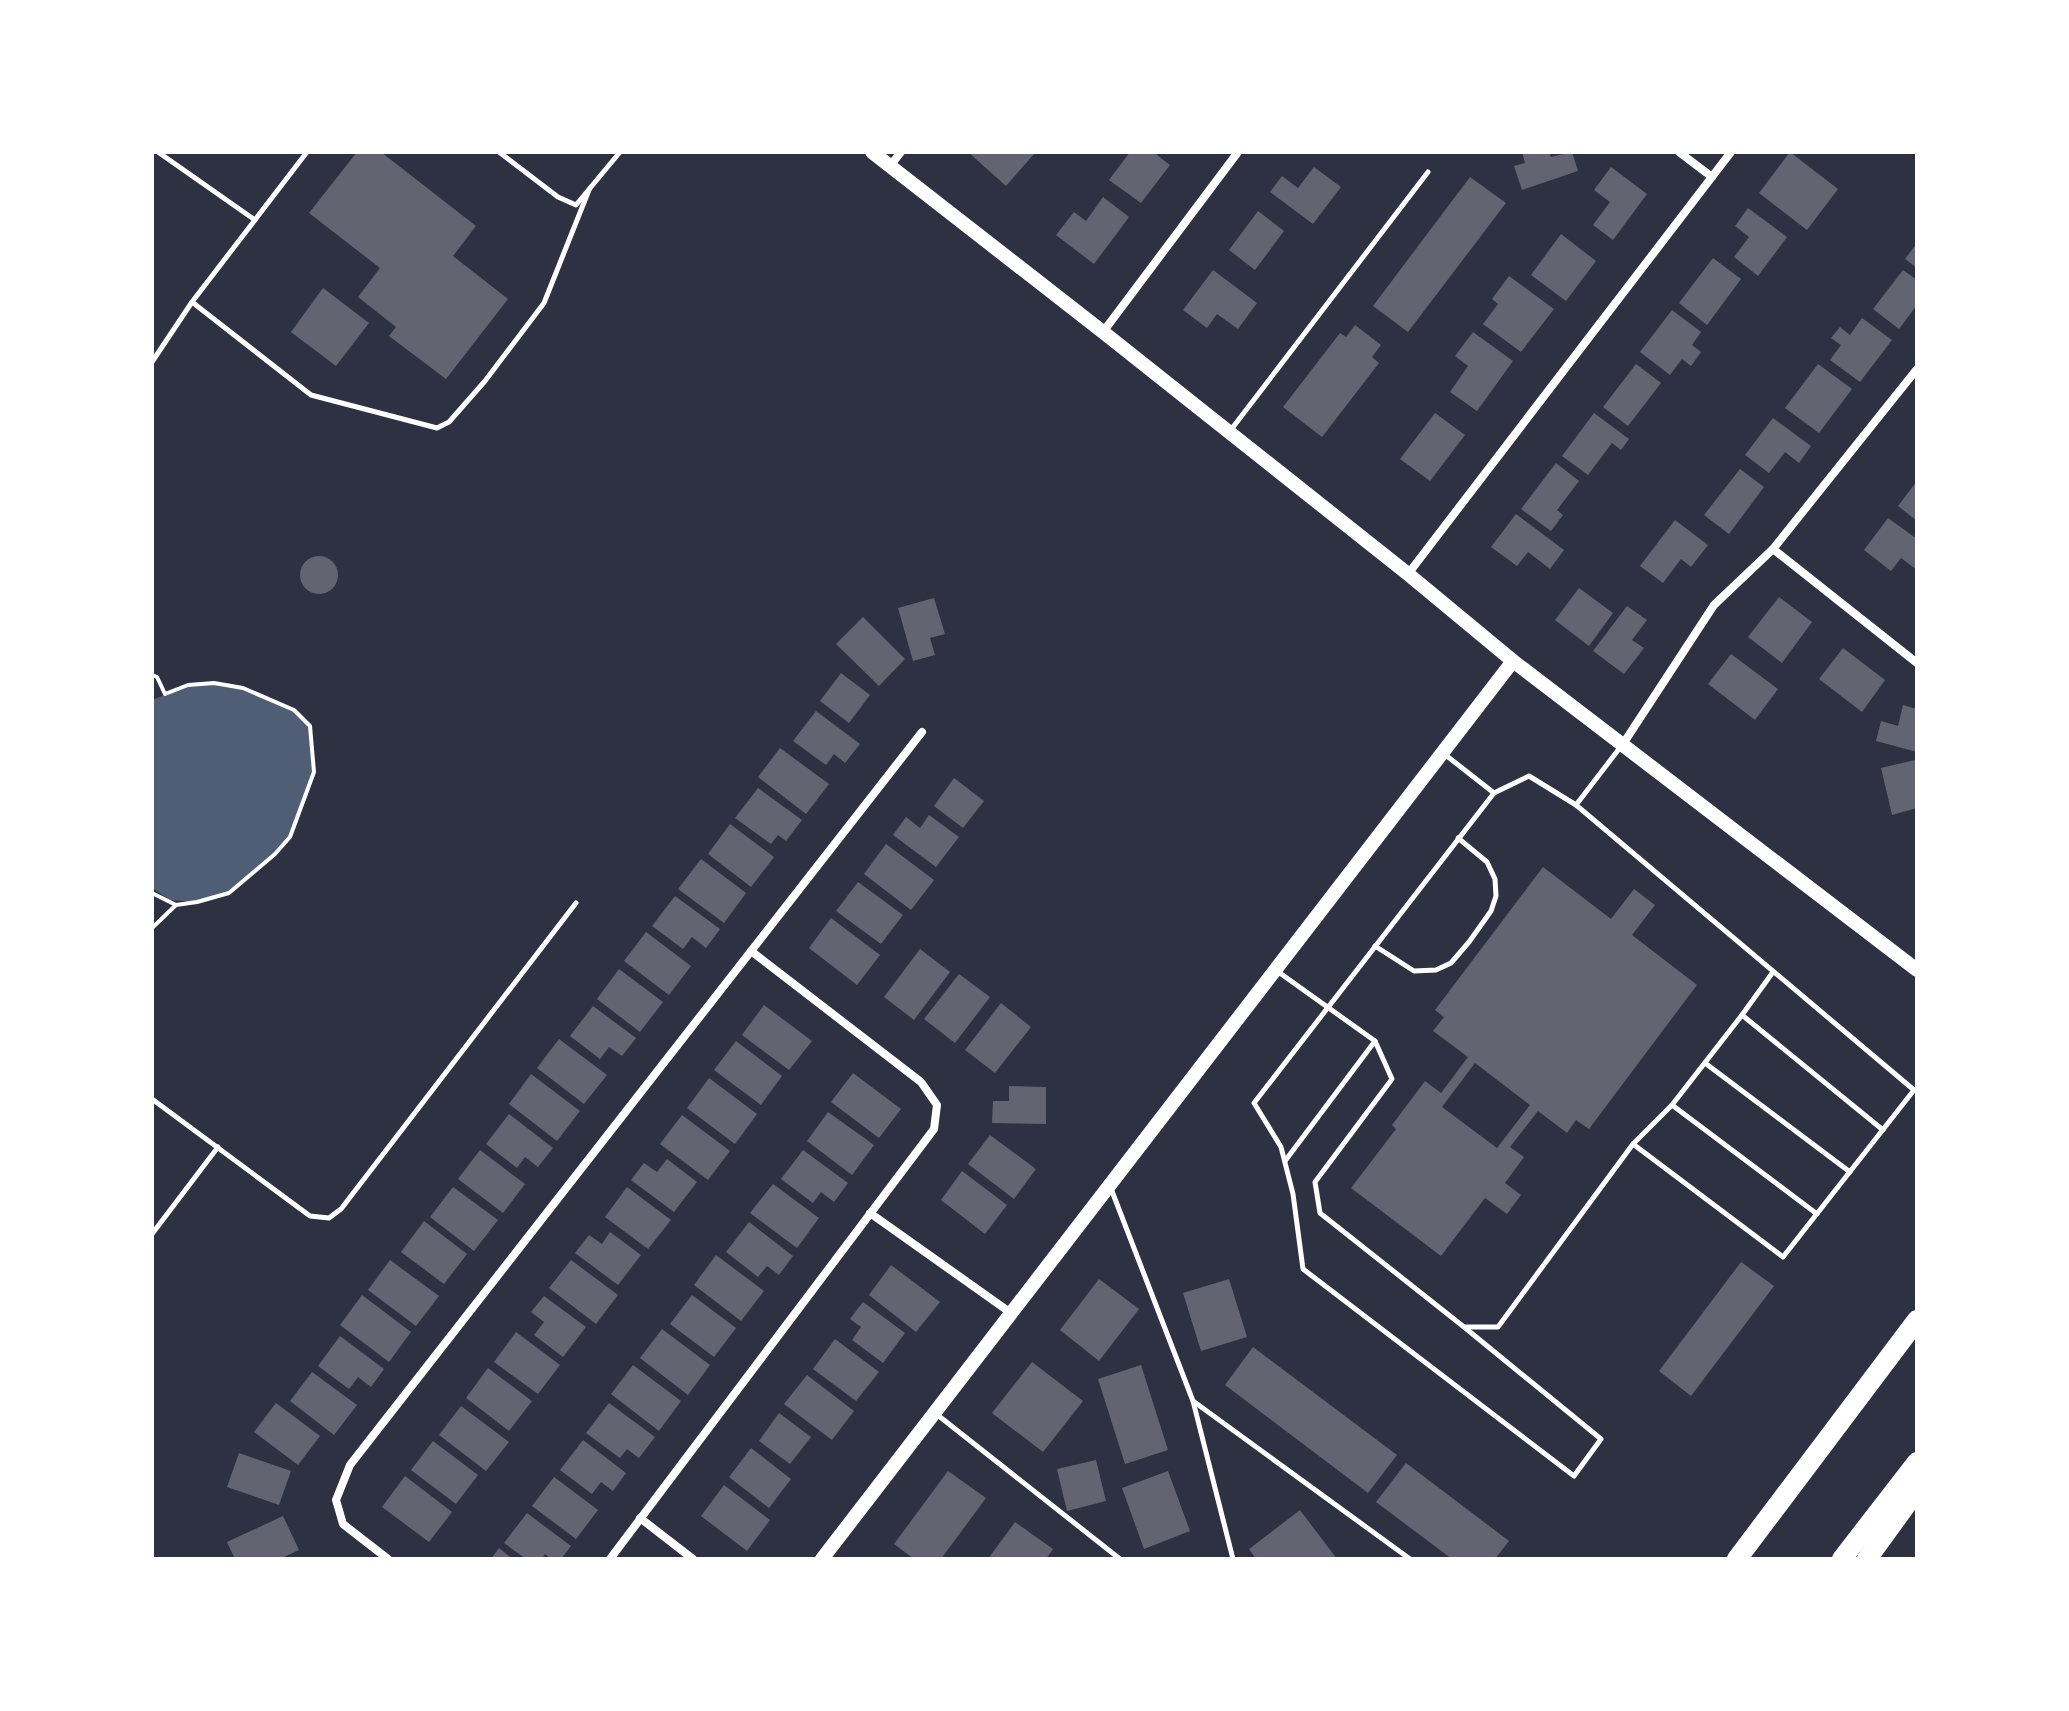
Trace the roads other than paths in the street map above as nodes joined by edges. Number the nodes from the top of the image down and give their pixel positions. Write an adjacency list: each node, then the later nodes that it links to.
1 (158, 152): 14 (lane)
2 (307, 152): 14 (lane)
3 (499, 152): 13 (lane)
4 (620, 152): 13 (lane)
5 (872, 152): 10 (street)
6 (901, 152): 10 (street)
7 (1238, 152): 16 (street)
8 (1679, 152): 12 (street)
9 (1731, 152): 12 (street)
10 (890, 166): 16 (street)
11 (1428, 172): 19 (lane)
12 (1712, 177): 21 (street)
13 (589, 190): 15 (lane)
14 (255, 220): 15 (lane)
15 (192, 302): 17 (lane)
16 (1103, 332): 19 (street)
17 (152, 362)
18 (1917, 369): 20 (street)
19 (1229, 432): 21 (street)
20 (1773, 549): 23 (street); 25 (street)
21 (1408, 574): 22 (street)
22 (1513, 661): 25 (street); 26 (street)
23 (1917, 663)
24 (922, 732): 32 (street)
25 (1623, 744): 28 (lane); 34 (street)
26 (1443, 753): 27 (lane); 33 (street)
27 (1494, 793): 28 (lane); 29 (lane)
28 (1576, 805): 35 (lane)
29 (1458, 838): 31 (lane); 31 (lane)
30 (576, 903): 44 (lane)
31 (1375, 946): 36 (lane)
32 (751, 951): 48 (street); 59 (street)
33 (1276, 970): 36 (lane); 47 (street)
34 (1917, 970)
35 (1773, 972): 37 (lane); 42 (lane)
36 (1327, 1007): 38 (lane); 45 (lane)
37 (1742, 1015): 39 (lane); 42 (lane)
38 (1375, 1041): 45 (lane); 53 (lane)
39 (1705, 1063): 41 (lane); 46 (lane)
40 (152, 1099): 44 (lane)
41 (1672, 1105): 43 (lane); 49 (lane)
42 (1883, 1130): 46 (lane)
43 (1633, 1144): 49 (lane); 53 (lane)
44 (218, 1147): 50 (lane)
45 (1285, 1162): 53 (lane)
46 (1850, 1172): 49 (lane)
47 (1110, 1185): 51 (street); 54 (lane)
48 (870, 1213): 51 (street); 58 (street)
49 (1817, 1214)
50 (152, 1234)
51 (1011, 1313): 55 (street)
52 (1917, 1320): 66 (highway)
53 (1459, 1323)
54 (1193, 1401): 64 (lane); 65 (lane)
55 (935, 1413): 62 (street); 63 (lane)
56 (1917, 1462): 67 (highway)
57 (1917, 1490): 68 (highway)
58 (640, 1518): 60 (street); 61 (street)
59 (388, 1559)
60 (610, 1559)
61 (693, 1559)
62 (822, 1559)
63 (1120, 1559)
64 (1233, 1559)
65 (1410, 1559)
66 (1737, 1559)
67 (1842, 1559)
68 (1867, 1559)

